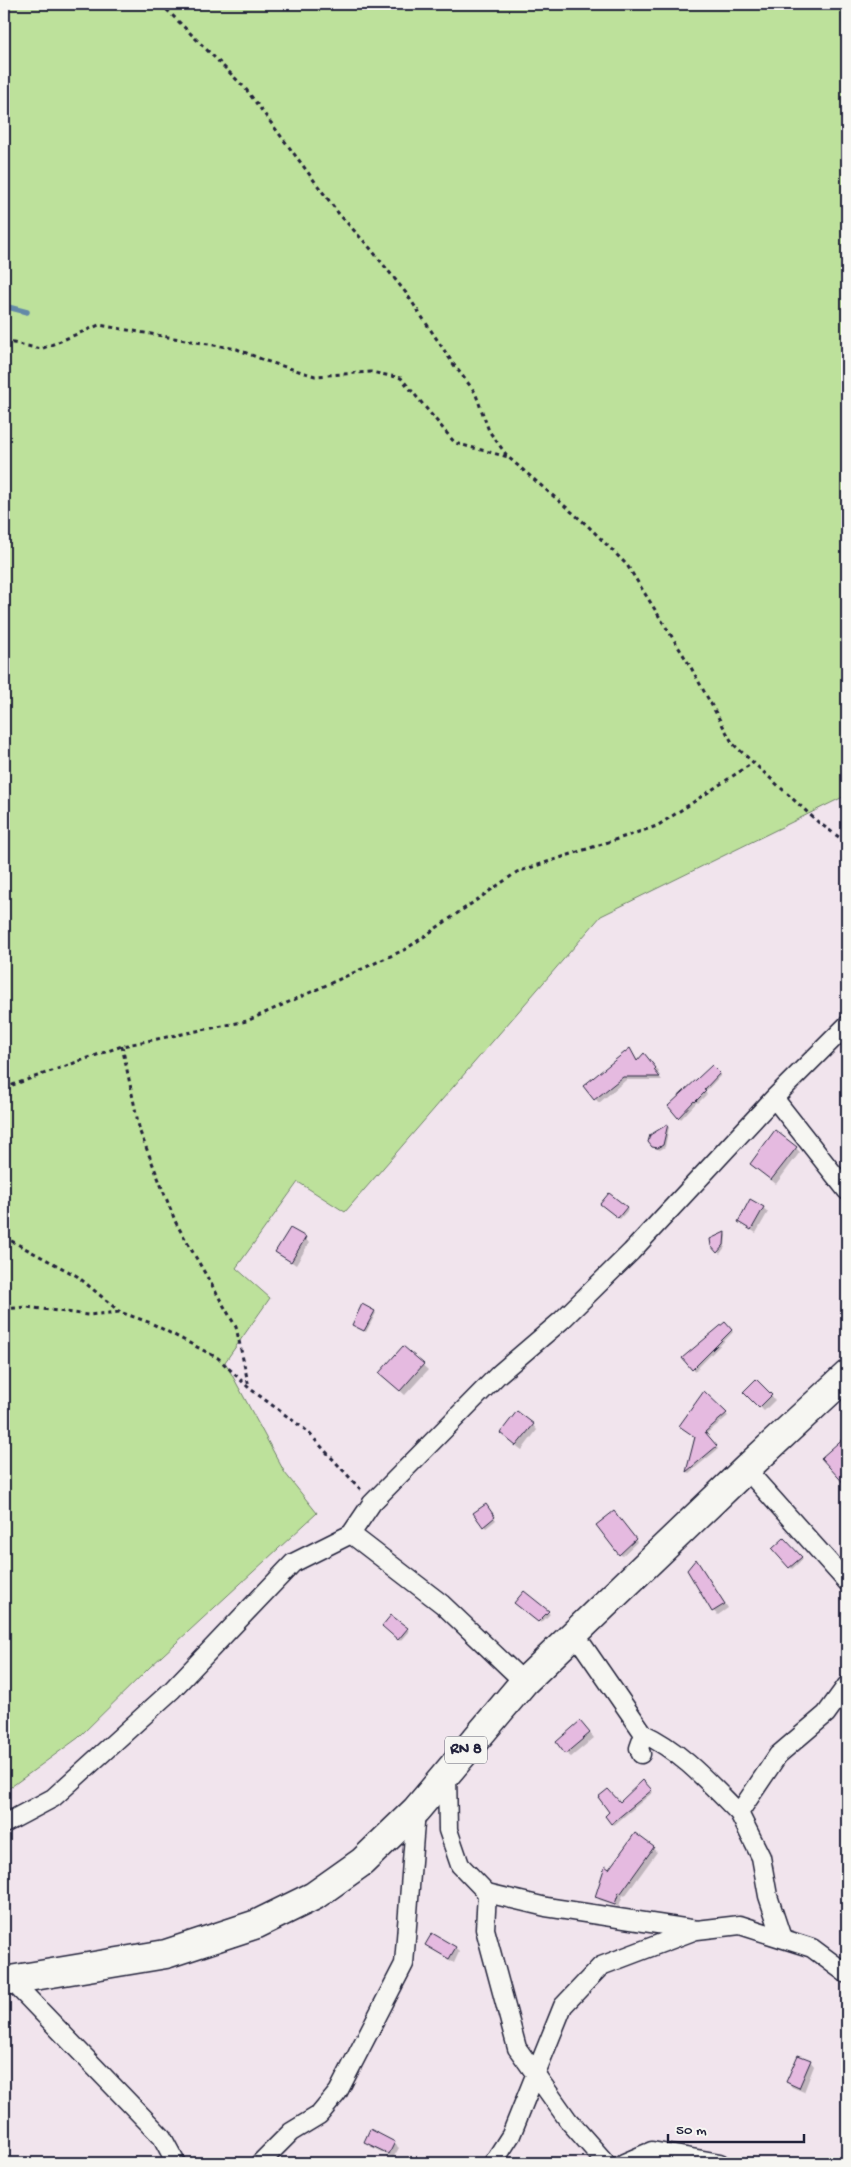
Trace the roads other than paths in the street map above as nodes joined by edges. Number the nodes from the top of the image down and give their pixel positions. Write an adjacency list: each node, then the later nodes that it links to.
1 (847, 1025): 2 (street)
2 (774, 1098): 3 (street); 6 (street)
3 (847, 1191)
4 (847, 1375): 5 (main road, RN 8)
5 (746, 1469): 7 (street); 8 (main road, RN 8)
6 (351, 1534): 9 (street); 16 (street)
7 (847, 1582)
8 (575, 1634): 9 (main road, RN 8); 11 (street)
9 (524, 1682): 13 (main road, RN 8)
10 (847, 1685): 15 (street)
11 (644, 1734): 12 (street); 15 (street)
12 (641, 1754)
13 (447, 1772): 14 (main road, RN 8); 17 (street)
14 (416, 1810): 21 (main road, RN 8); 24 (street)
15 (739, 1813): 19 (street)
16 (4, 1824)
17 (487, 1893): 18 (street); 22 (street)
18 (697, 1930): 19 (street); 22 (street)
19 (782, 1938): 20 (street)
20 (847, 1974)
21 (7, 1980): 23 (street)
22 (536, 2074): 25 (street); 26 (street)
23 (176, 2163)
24 (260, 2163)
25 (493, 2163)
26 (606, 2163)
27 (624, 2163): 28 (street)
28 (720, 2163)

